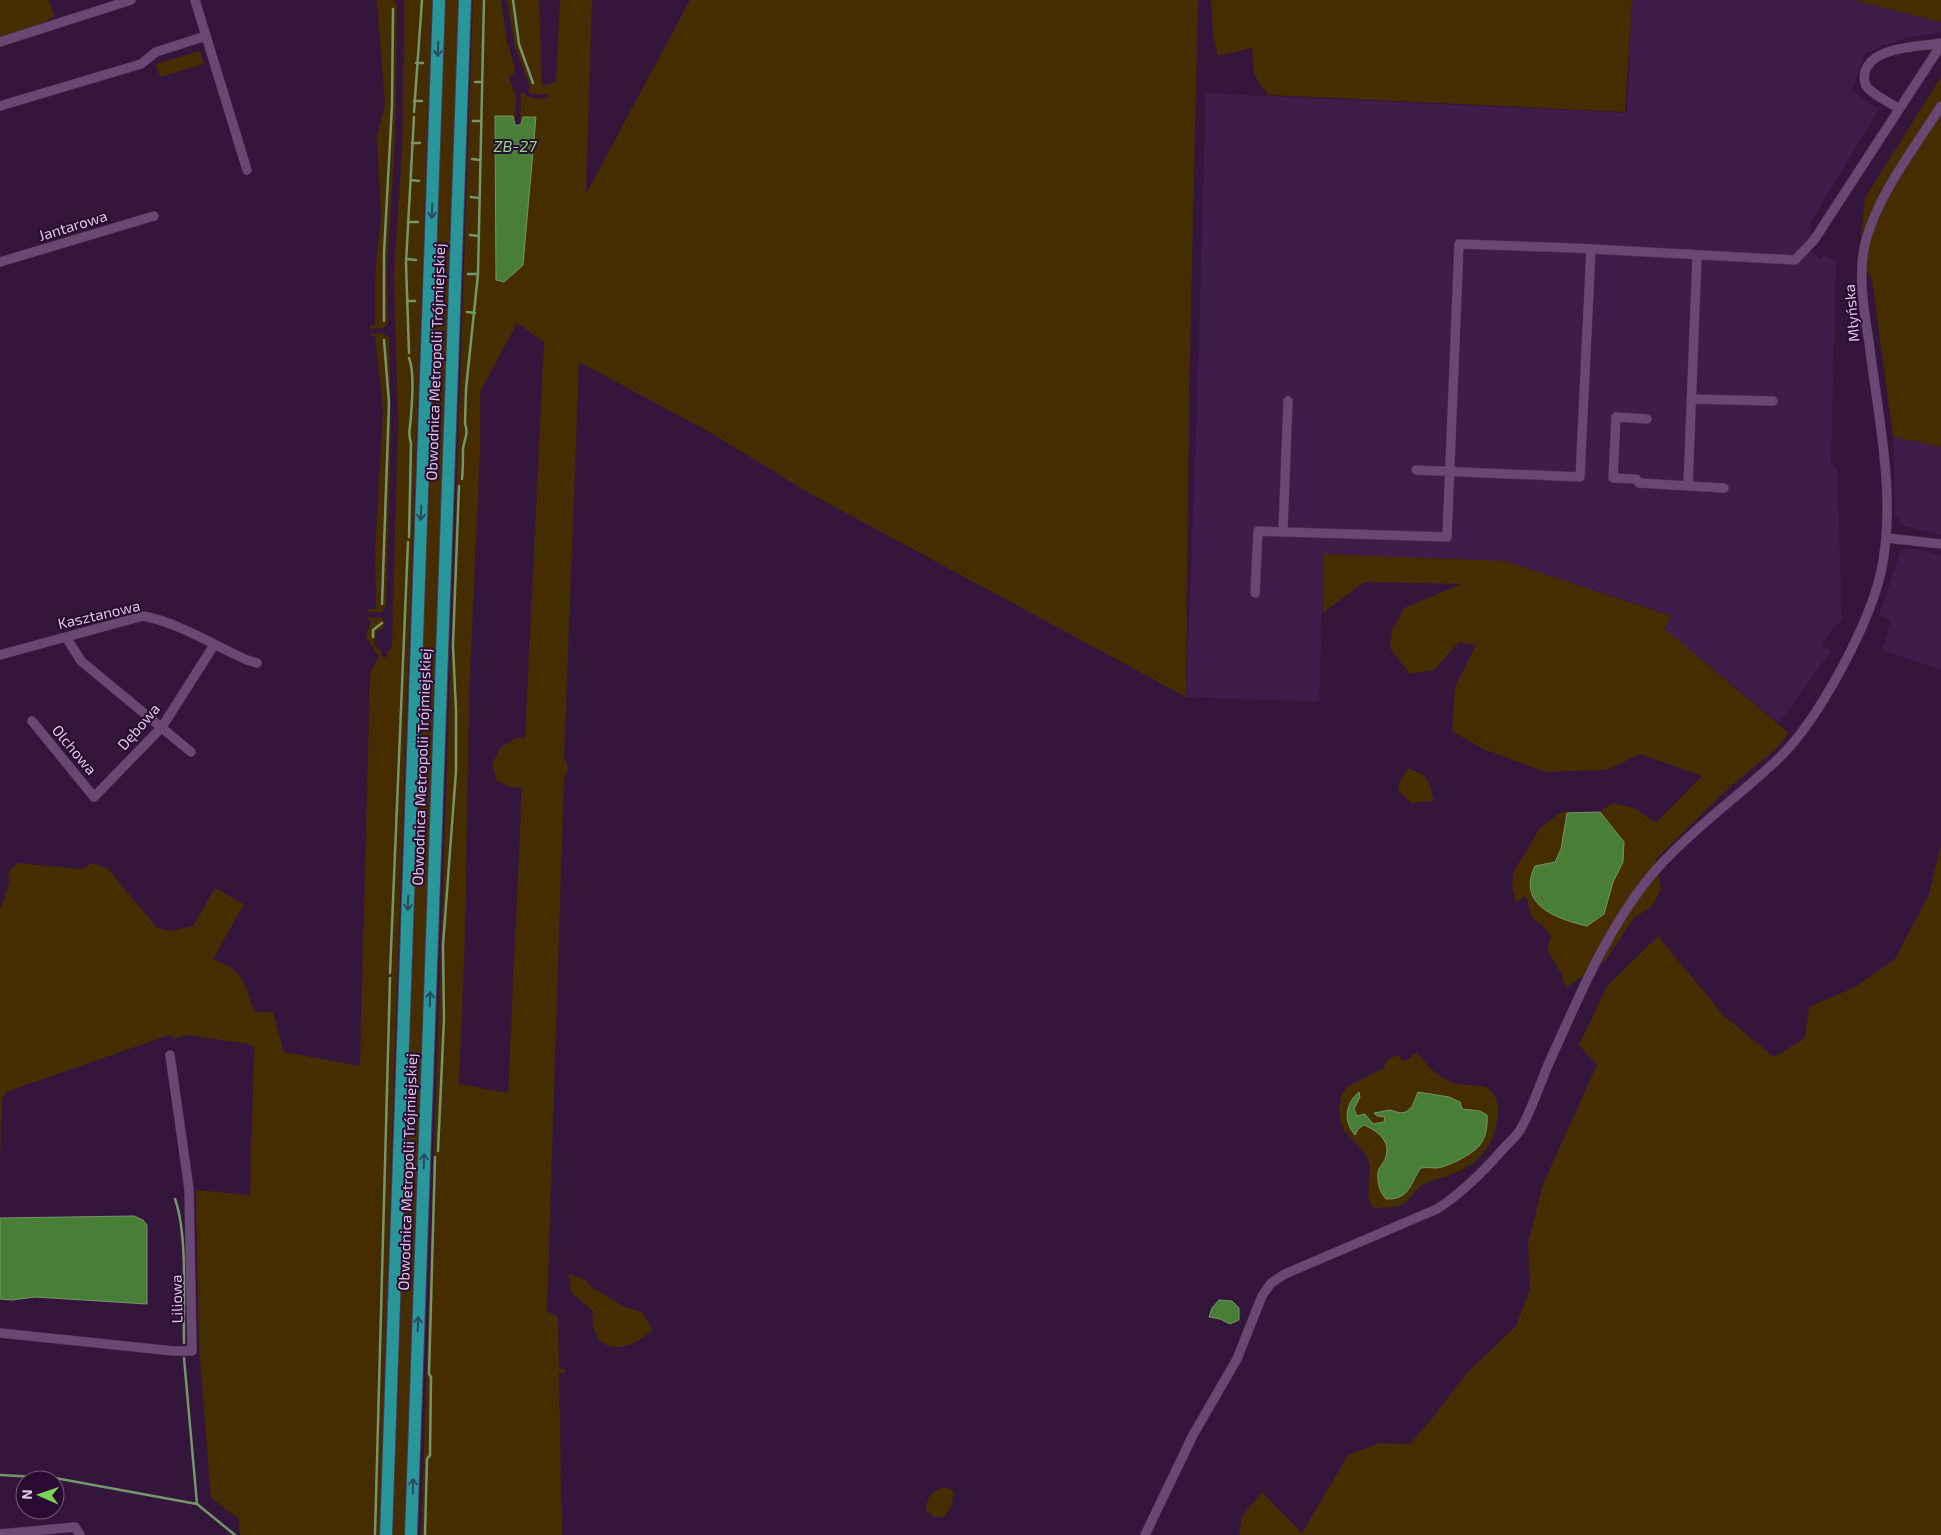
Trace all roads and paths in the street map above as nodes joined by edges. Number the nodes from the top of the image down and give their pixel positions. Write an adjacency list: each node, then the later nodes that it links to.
1 (131, 0): 6 (street)
2 (195, 0): 5 (street)
3 (440, 0): 40 (highway, Obwodnica Metropolii Trójmiejskiej, one-way to 40)
4 (465, 0): 41 (highway, Obwodnica Metropolii Trójmiejskiej, one-way to 4)
5 (206, 36): 8 (street); 11 (street)
6 (0, 42)
7 (1941, 44): 10 (street); 10 (street)
8 (0, 106)
9 (1941, 106): 25 (street, Młyńska)
10 (1900, 109): 14 (street)
11 (247, 170)
12 (154, 216): 15 (street, Jantarowa)
13 (1591, 249): 14 (street); 21 (street); 21 (street)
14 (1697, 256): 16 (street)
15 (0, 262)
16 (1691, 398): 18 (street); 22 (street)
17 (1288, 400): 24 (street)
18 (1773, 401)
19 (1647, 419): 22 (street)
20 (1416, 470): 21 (street)
21 (1449, 471): 24 (street)
22 (1688, 486): 23 (street)
23 (1724, 488)
24 (1284, 531): 27 (street)
25 (1887, 538): 26 (street); 42 (street, Młyńska)
26 (1941, 544)
27 (1255, 593)
28 (66, 637): 29 (street, Kasztanowa); 30 (street, Kasztanowa); 33 (street)
29 (214, 645): 31 (street, Kasztanowa); 33 (street, Dębowa)
30 (0, 655)
31 (257, 662)
32 (32, 722): 35 (street, Olchowa)
33 (162, 727): 34 (street); 35 (street, Dębowa)
34 (191, 752)
35 (94, 797)
36 (170, 1055): 37 (street, Liliowa)
37 (0, 1333)
38 (0, 1534): 39 (street)
39 (80, 1535)
40 (386, 1535)
41 (411, 1535)
42 (1145, 1535)

